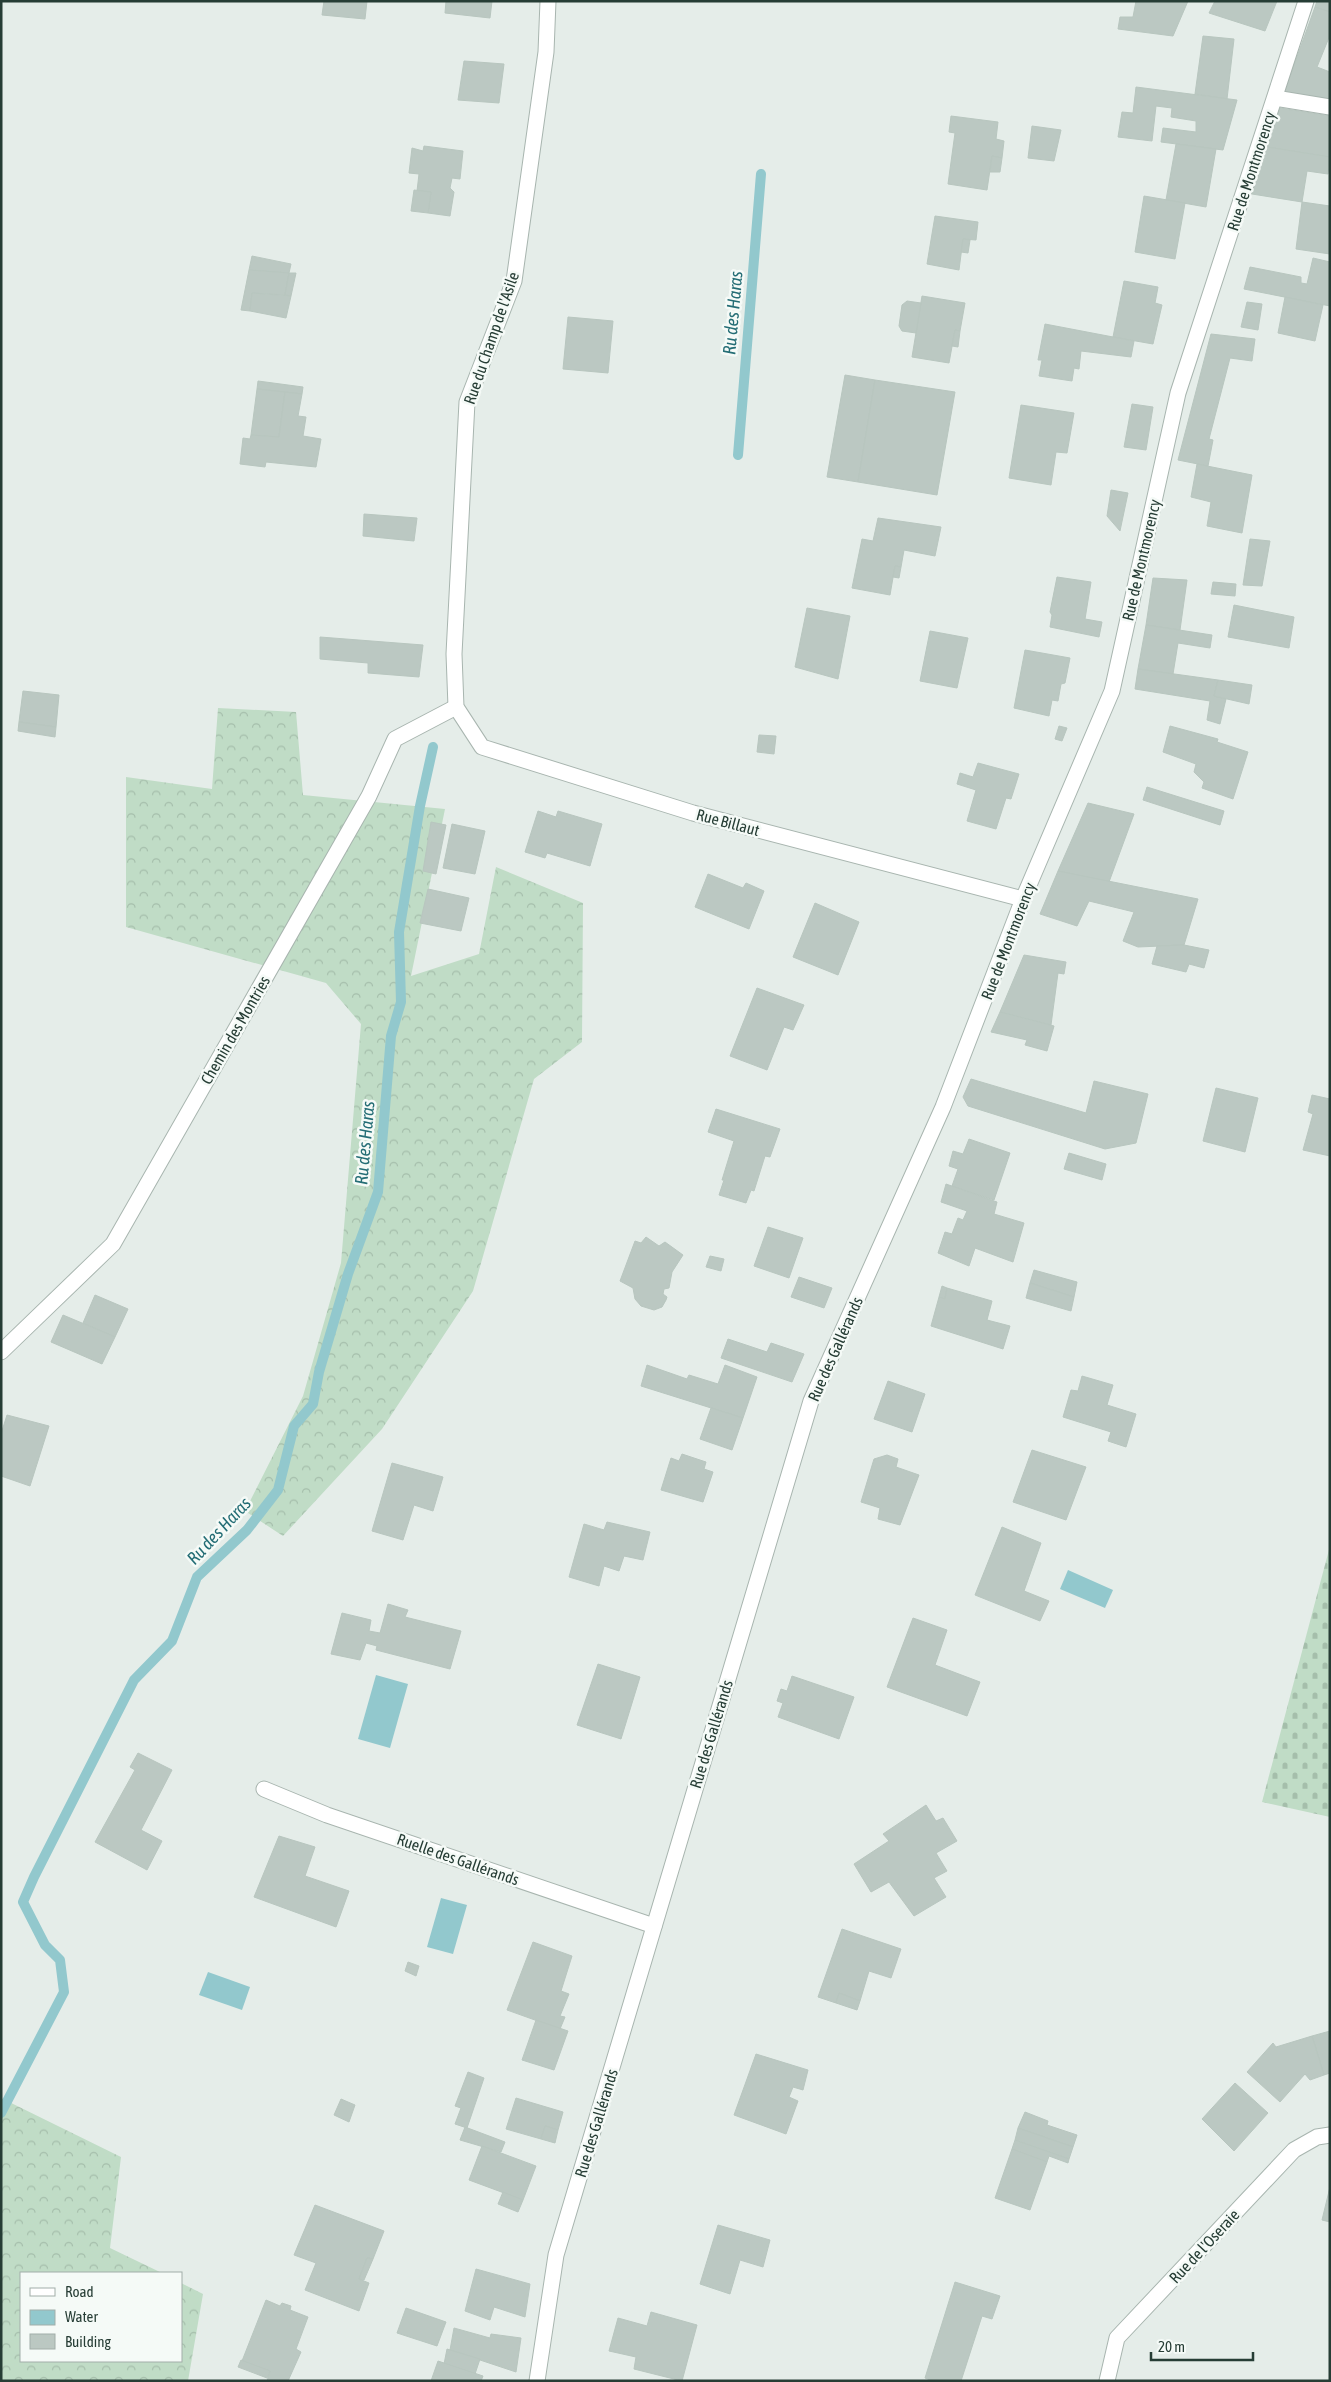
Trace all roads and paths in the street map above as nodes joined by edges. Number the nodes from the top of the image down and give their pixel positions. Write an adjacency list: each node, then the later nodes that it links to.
1 (548, 1): 5 (street, Rue du Champ de l'Asile)
2 (1306, 1): 3 (street, Rue de Montmorency)
3 (1275, 98): 4 (street); 6 (street, Rue de Montmorency)
4 (1330, 107)
5 (456, 707): 6 (street, Rue Billaut); 8 (street, Chemin des Montries)
6 (1024, 899): 7 (street, Rue de Montmorency)
7 (943, 1107): 10 (street, Rue des Gallérands)
8 (1, 1352)
9 (264, 1789): 10 (street, Ruelle des Gallérands)
10 (654, 1926): 12 (street, Rue des Gallérands)
11 (1330, 2135): 13 (street, Rue de l'Oseraie)
12 (537, 2381)
13 (1108, 2381)

